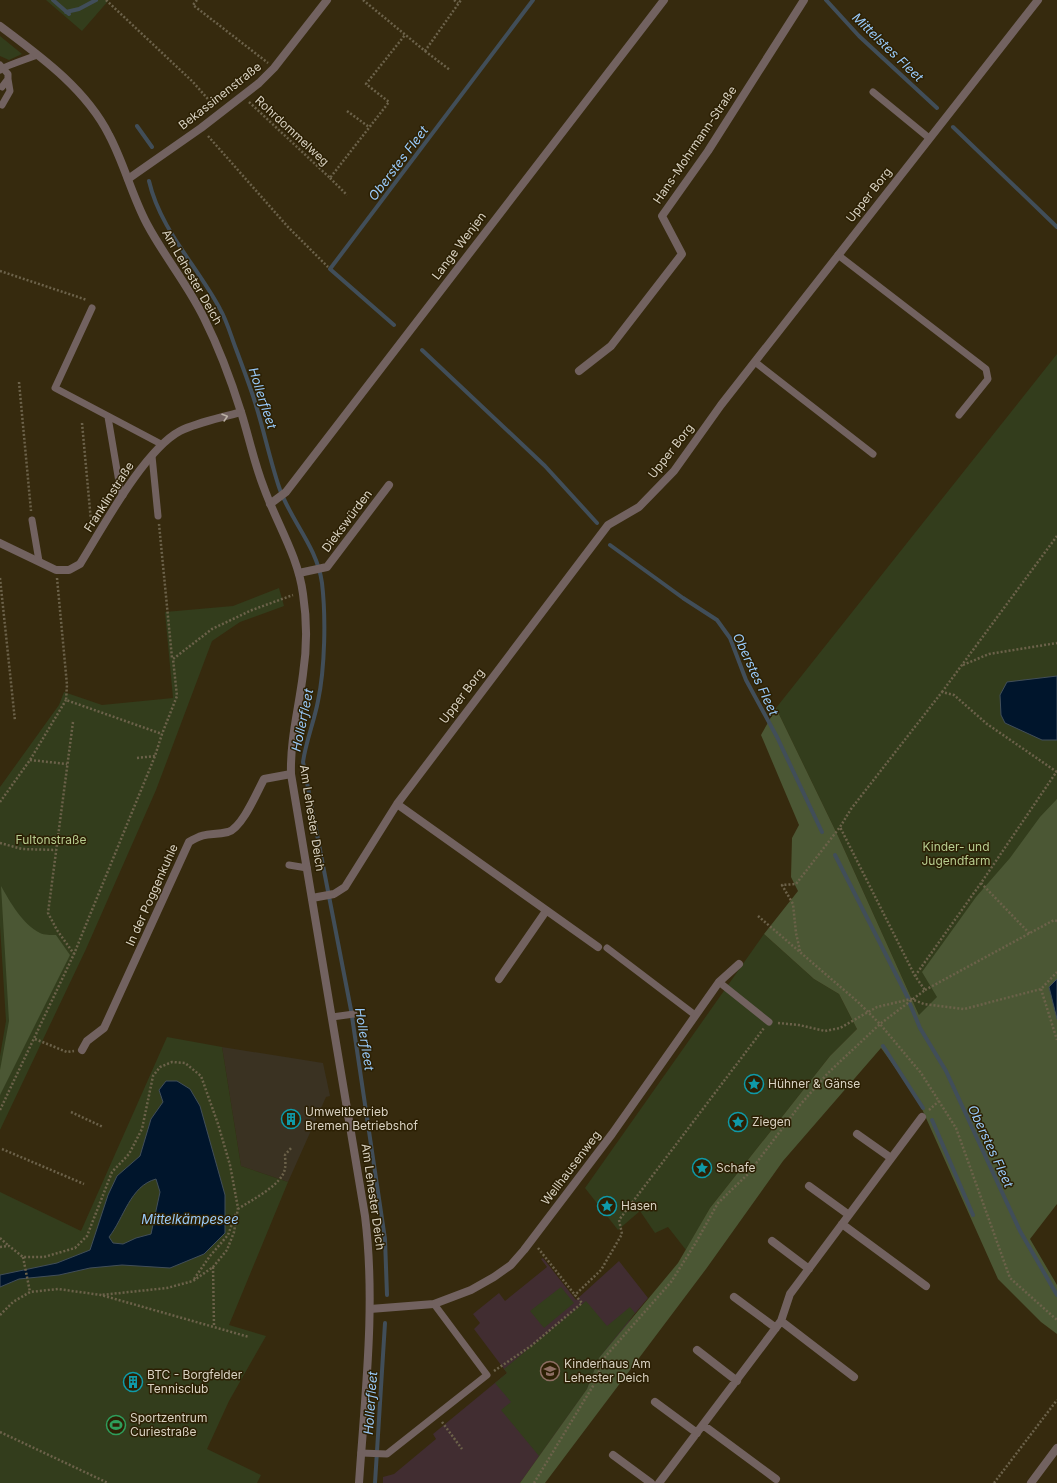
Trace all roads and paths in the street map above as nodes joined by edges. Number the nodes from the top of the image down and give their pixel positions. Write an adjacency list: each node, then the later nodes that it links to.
1 (106, 0): 24 (path)
2 (197, 0): 16 (path)
3 (327, 0): 16 (street, Bekassinenstraße)
4 (363, 0): 12 (path)
5 (454, 0): 10 (path)
6 (461, 0): 10 (path)
7 (664, 0): 47 (street, Lange Wenjen)
8 (804, 0): 36 (street, Hans-Mohrmann-Straße)
9 (1038, 0): 27 (street, Upper Borg)
10 (458, 3): 13 (path)
11 (0, 26): 14 (street, Am Lehester Deich)
12 (405, 35): 13 (path); 25 (path, Rohrdommelweg)
13 (425, 51): 17 (path)
14 (37, 55): 15 (lane); 29 (street, Am Lehester Deich)
15 (1, 67): 18 (lane)
16 (274, 68): 21 (street, Bekassinenstraße)
17 (450, 70)
18 (8, 79): 19 (lane); 22 (lane)
19 (2, 87)
20 (873, 92): 27 (lane)
21 (243, 96): 24 (street, Bekassinenstraße); 28 (path, Rohrdommelweg)
22 (2, 104)
23 (347, 111): 25 (path)
24 (221, 113): 26 (street, Bekassinenstraße)
25 (369, 127): 28 (path, Rohrdommelweg)
26 (201, 128): 29 (street, Bekassinenstraße); 32 (path)
27 (929, 138): 31 (street, Upper Borg)
28 (330, 178): 30 (path, Rohrdommelweg)
29 (128, 179): 38 (street, Am Lehester Deich)
30 (347, 195)
31 (838, 255): 35 (street, Upper Borg); 39 (lane)
32 (328, 267)
33 (0, 271): 34 (path)
34 (92, 308): 40 (lane)
35 (755, 362): 43 (lane); 73 (street, Upper Borg)
36 (579, 371)
37 (19, 382): 49 (path)
38 (241, 412): 42 (street, Franklinstraße, one-way to 38); 47 (street, Am Lehester Deich)
39 (960, 415)
40 (108, 417): 42 (lane); 46 (lane)
41 (82, 423): 50 (path)
42 (161, 444): 44 (street, Franklinstraße)
43 (873, 454)
44 (152, 456): 46 (street, Franklinstraße); 48 (lane)
45 (389, 485): 55 (street, Diekswürden)
46 (123, 495): 50 (street, Franklinstraße)
47 (270, 504): 55 (street, Am Lehester Deich)
48 (158, 516): 59 (path)
49 (32, 520): 53 (lane)
50 (100, 532): 54 (street, Franklinstraße)
51 (1057, 536): 60 (path)
52 (0, 543): 53 (street)
53 (39, 561): 54 (street)
54 (56, 570): 62 (path)
55 (299, 573): 57 (street, Am Lehester Deich)
56 (0, 578): 63 (path)
57 (303, 592): 59 (path); 71 (street, Am Lehester Deich)
58 (1057, 643): 60 (path)
59 (172, 659): 65 (path)
60 (962, 665): 61 (path)
61 (942, 692): 70 (path); 74 (path)
62 (66, 700): 65 (path); 68 (path)
63 (14, 721)
64 (73, 722): 69 (path)
65 (162, 734): 66 (path)
66 (155, 756): 67 (path); 87 (path)
67 (137, 758)
68 (30, 760): 69 (path); 72 (path)
69 (67, 764): 76 (path)
70 (1057, 771): 79 (path)
71 (291, 774): 78 (street, Am Lehester Deich); 102 (street, In der Poggenkuhle)
72 (0, 802)
73 (397, 804): 80 (street, Upper Borg); 81 (street)
74 (840, 827): 86 (path); 90 (path)
75 (0, 843): 76 (path)
76 (56, 850): 87 (path)
77 (289, 865): 78 (lane)
78 (307, 868): 80 (street, Am Lehester Deich)
79 (981, 883): 83 (path); 90 (path)
80 (312, 898): 98 (street, Am Lehester Deich)
81 (546, 911): 84 (street); 91 (street)
82 (1057, 921): 83 (path)
83 (1030, 934): 94 (path)
84 (598, 947)
85 (607, 948): 97 (lane)
86 (801, 952)
87 (74, 954): 100 (path)
88 (739, 964): 92 (street, Wellhausenweg)
89 (1057, 972): 93 (path)
90 (915, 976): 94 (path)
91 (499, 979)
92 (719, 982): 97 (street, Wellhausenweg); 99 (lane)
93 (1041, 989): 95 (path); 101 (path)
94 (925, 990): 95 (path)
95 (912, 1000): 99 (path); 153 (path)
96 (351, 1014): 98 (lane)
97 (695, 1015): 117 (street, Wellhausenweg)
98 (332, 1017): 131 (street, Am Lehester Deich)
99 (769, 1022): 127 (path)
100 (35, 1039): 102 (path); 103 (path)
101 (1057, 1040)
102 (82, 1050)
103 (0, 1110)
104 (71, 1112): 106 (path)
105 (922, 1117): 110 (street)
106 (103, 1127)
107 (857, 1134): 110 (street)
108 (292, 1147): 113 (path)
109 (2, 1149): 111 (path)
110 (892, 1158): 114 (street)
111 (84, 1184)
112 (809, 1186): 114 (street)
113 (238, 1208): 121 (path); 122 (path); 124 (path)
114 (849, 1214): 115 (street)
115 (842, 1224): 123 (street); 125 (street)
116 (0, 1238): 119 (path)
117 (531, 1241): 127 (path); 130 (street, Wellhausenweg)
118 (772, 1241): 123 (street)
119 (10, 1246): 120 (path); 121 (path)
120 (0, 1248)
121 (23, 1257): 126 (path)
122 (213, 1267): 124 (path); 134 (path)
123 (808, 1269): 133 (street)
124 (193, 1281): 128 (path)
125 (926, 1286)
126 (30, 1292): 128 (path); 132 (path)
127 (575, 1294): 137 (path)
128 (101, 1295): 134 (path)
129 (734, 1297): 133 (street)
130 (434, 1304): 131 (street, Wellhausenweg); 137 (lane)
131 (370, 1309): 148 (street, Am Lehester Deich)
132 (0, 1315)
133 (778, 1325): 138 (street); 139 (street)
134 (214, 1326): 135 (path)
135 (250, 1337)
136 (697, 1350): 139 (street)
137 (487, 1375): 142 (lane)
138 (854, 1377)
139 (737, 1381): 143 (street)
140 (1057, 1400): 156 (path)
141 (655, 1402): 145 (street)
142 (437, 1416): 147 (path); 148 (lane)
143 (703, 1425): 145 (street); 150 (street)
144 (0, 1432): 151 (path)
145 (698, 1432): 155 (street)
146 (1057, 1448): 157 (street)
147 (462, 1449)
148 (361, 1453): 152 (street, Am Lehester Deich)
149 (613, 1455): 154 (street)
150 (776, 1479)
151 (108, 1483)
152 (359, 1483)
153 (534, 1483)
154 (651, 1483)
155 (659, 1483)
156 (994, 1483)
157 (1031, 1483)

